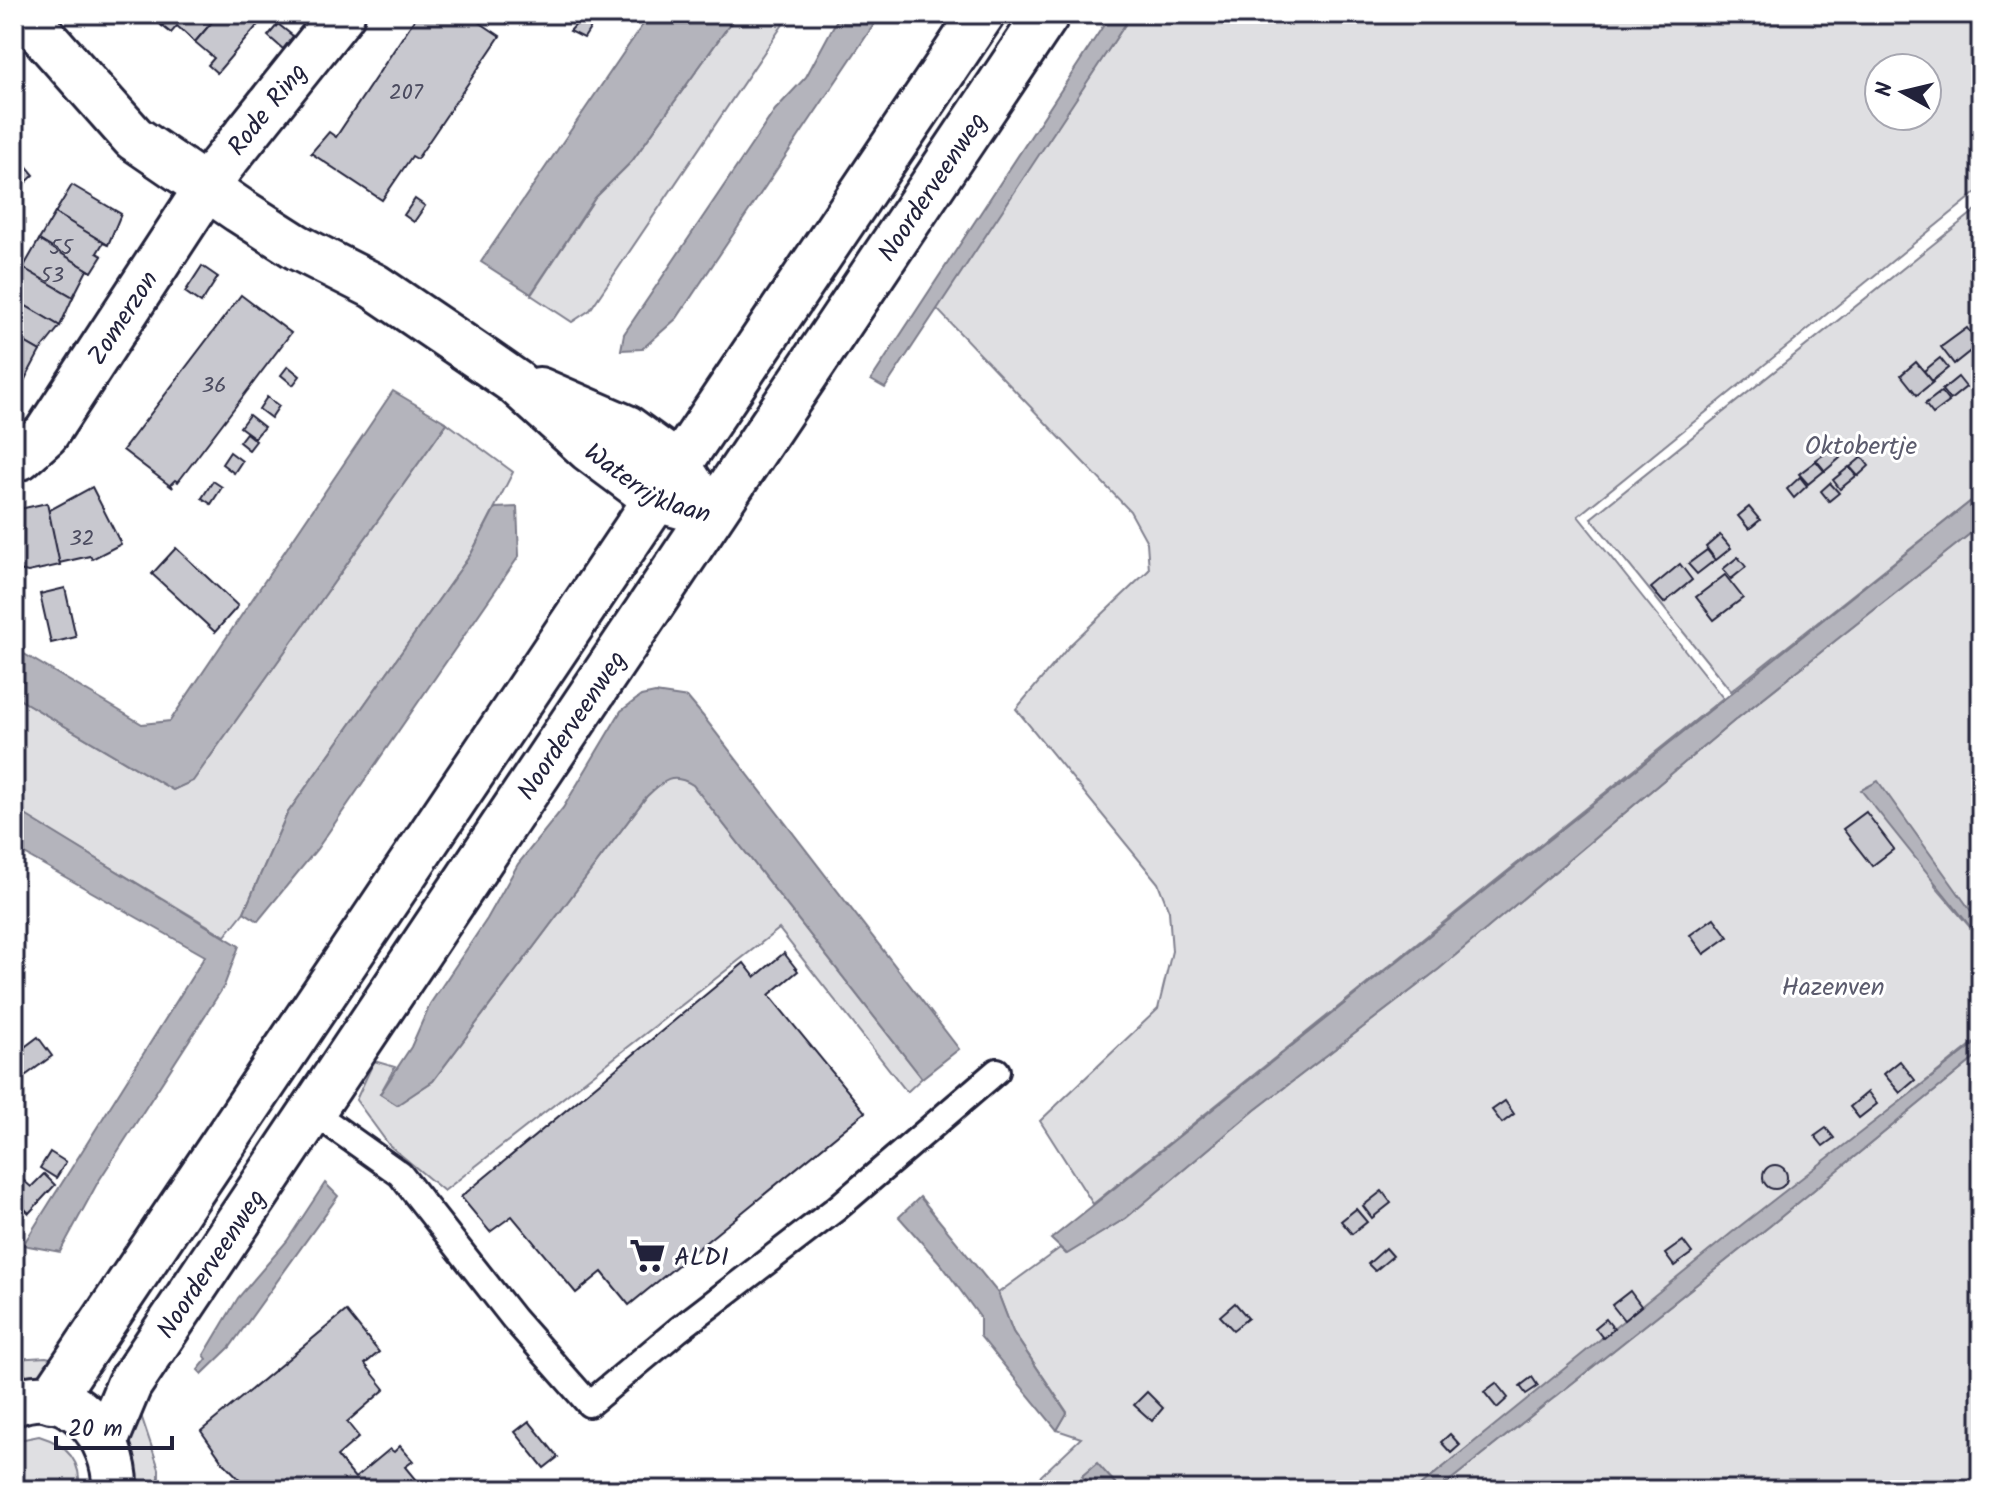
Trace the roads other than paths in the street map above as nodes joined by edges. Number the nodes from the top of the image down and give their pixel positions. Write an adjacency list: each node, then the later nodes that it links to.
1 (24, 14): 5 (street, Waterrijklaan)
2 (342, 14): 5 (street, Rode Ring)
3 (982, 14): 7 (street, Noorderveenweg)
4 (1047, 14): 8 (street, Noorderveenweg)
5 (214, 177): 6 (street, Zomerzon); 7 (street, Waterrijklaan)
6 (14, 458)
7 (667, 482): 8 (street, Waterrijklaan); 11 (street, Noorderveenweg)
8 (710, 514): 10 (street, Noorderveenweg)
9 (997, 1071): 10 (lane)
10 (313, 1112): 12 (street, Noorderveenweg)
11 (32, 1402): 12 (street)
12 (106, 1440): 13 (street)
13 (115, 1490)

